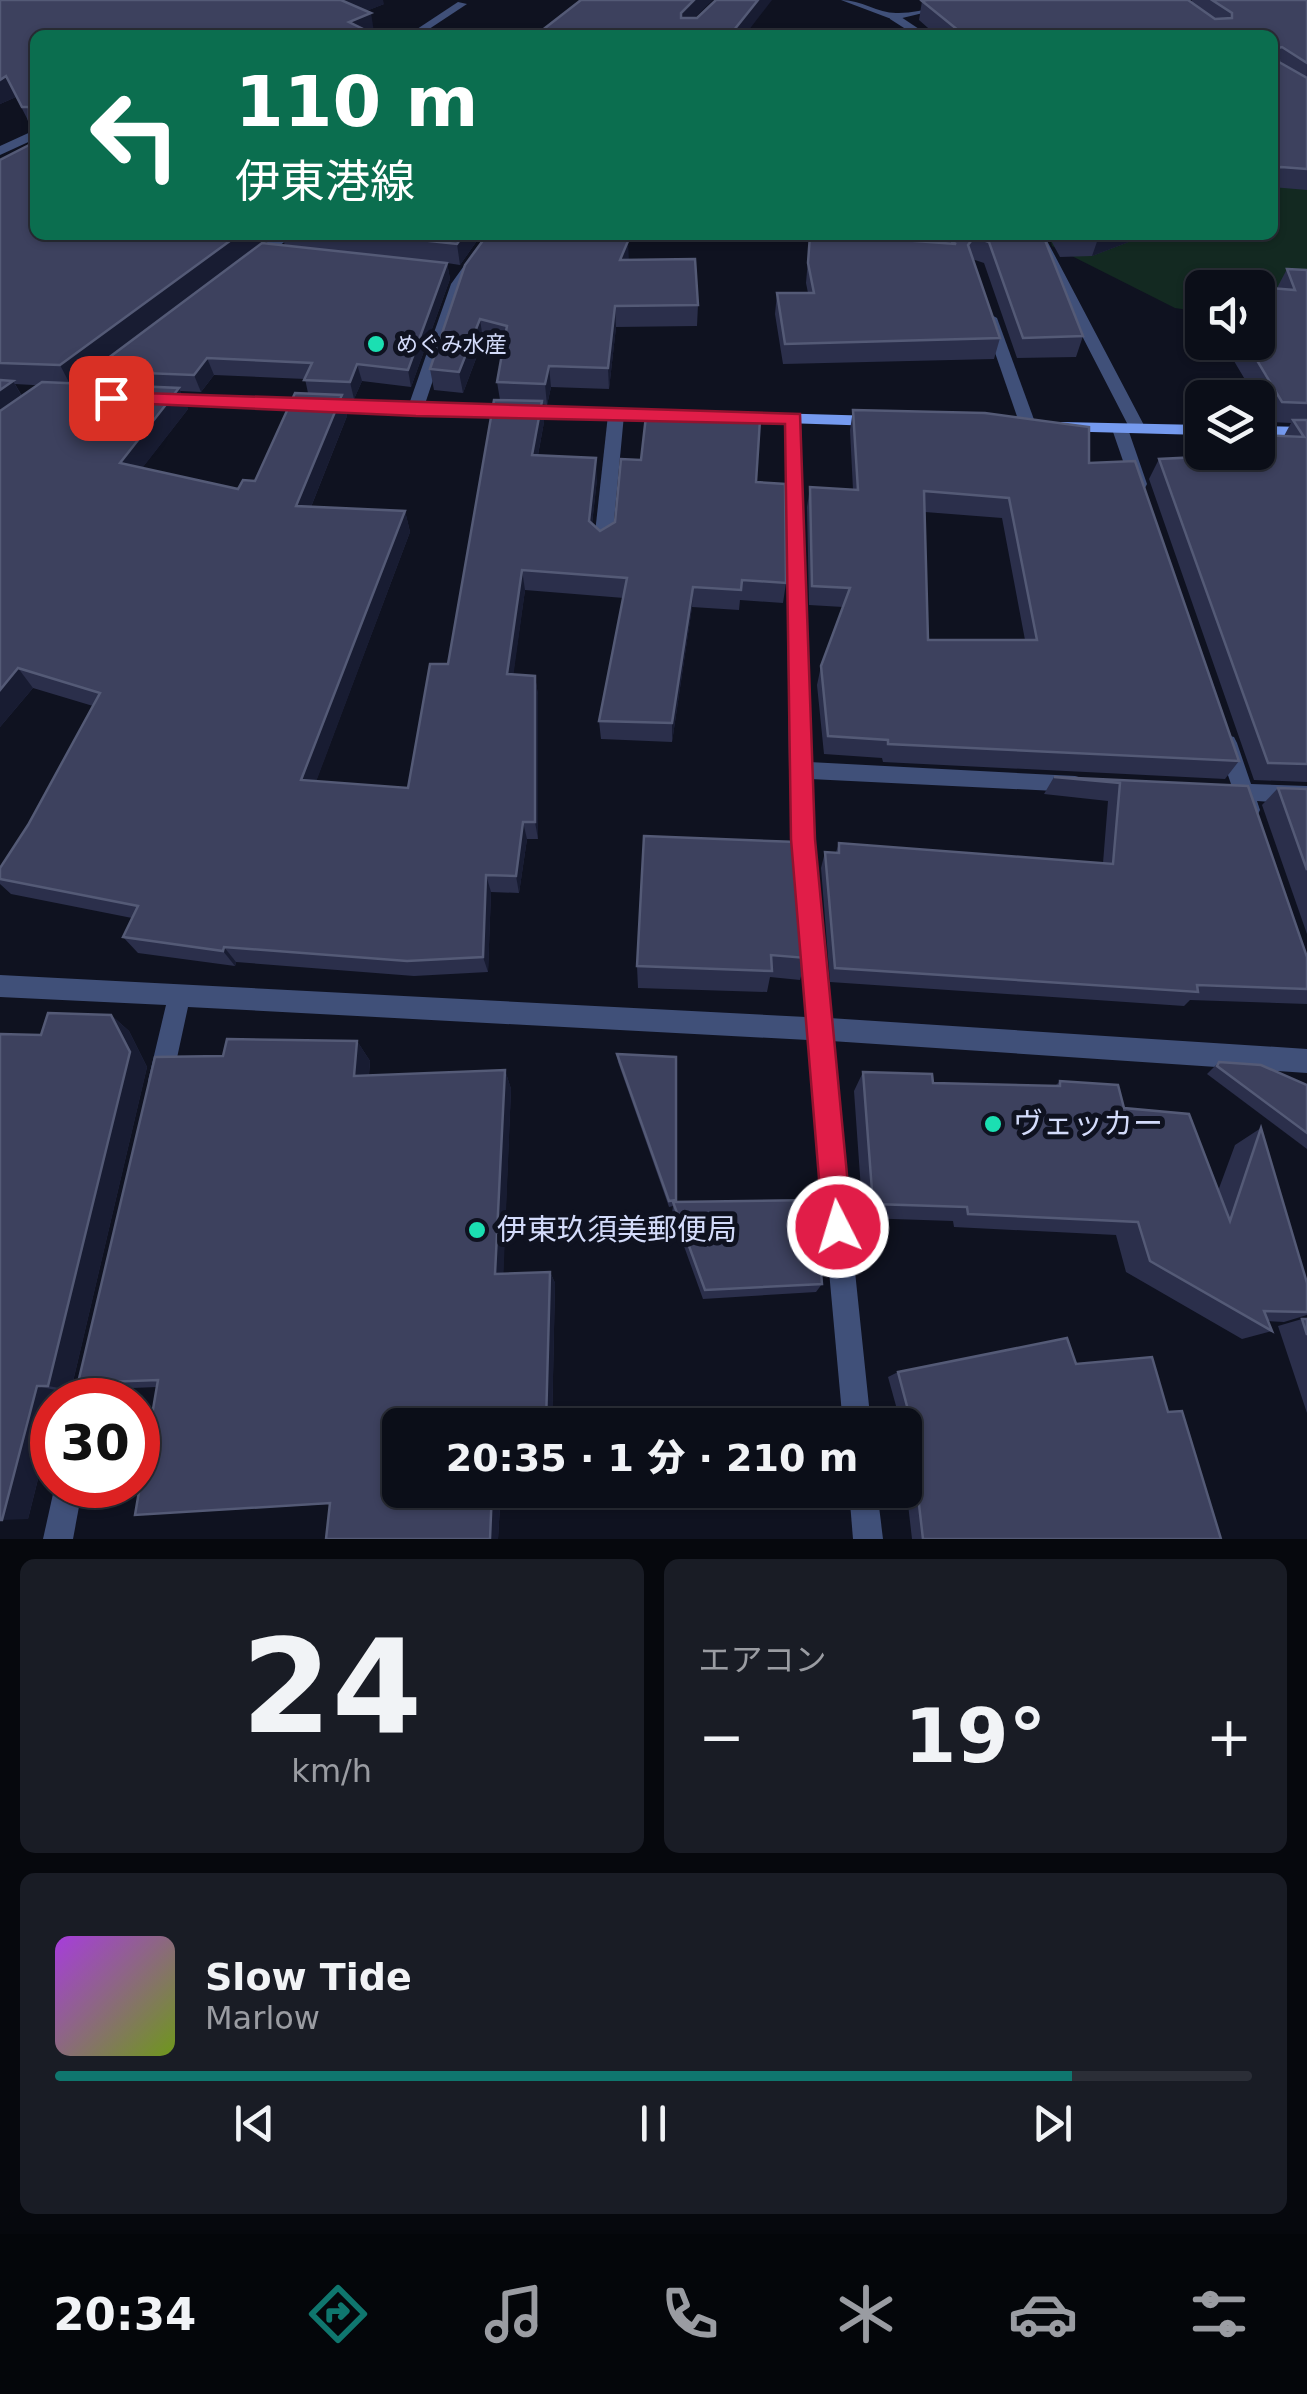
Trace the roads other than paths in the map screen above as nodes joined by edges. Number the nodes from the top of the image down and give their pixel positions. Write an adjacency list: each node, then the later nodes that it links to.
1 (846, 0): 4 (street)
2 (972, 0): 4 (street)
3 (462, 4): 5 (street)
4 (894, 18): 6 (street)
5 (422, 30)
6 (914, 30)
7 (30, 136): 8 (street)
8 (0, 151)
9 (280, 240): 12 (street)
10 (489, 240): 16 (street)
11 (1039, 240): 25 (street)
12 (264, 252): 13 (street); 14 (street)
13 (282, 254)
14 (248, 264)
15 (447, 271): 16 (street)
16 (466, 273): 19 (street)
17 (983, 296): 24 (street)
18 (130, 398): 19 (main road)
19 (416, 410): 20 (main road)
20 (616, 416): 21 (main road); 30 (street)
21 (794, 418): 22 (main road); 32 (street)
22 (891, 421)
23 (1008, 425): 24 (main road)
24 (1028, 426): 25 (main road)
25 (1129, 429): 26 (main road); 29 (street)
26 (1185, 430)
27 (1275, 431): 28 (main road)
28 (1307, 432)
29 (1145, 502)
30 (603, 542)
31 (1219, 720): 35 (street)
32 (799, 770): 33 (street); 40 (street)
33 (1089, 784)
34 (1206, 790): 35 (street)
35 (1244, 792): 36 (street); 37 (street)
36 (1307, 795)
37 (1257, 830)
38 (0, 986): 39 (street)
39 (179, 998): 40 (street); 42 (street)
40 (818, 1029): 41 (street); 45 (street)
41 (1307, 1062)
42 (153, 1112)
43 (101, 1340): 44 (street)
44 (92, 1378)
45 (855, 1408)
46 (65, 1508): 48 (street)
47 (865, 1508): 49 (street)
48 (58, 1539)
49 (868, 1539)

